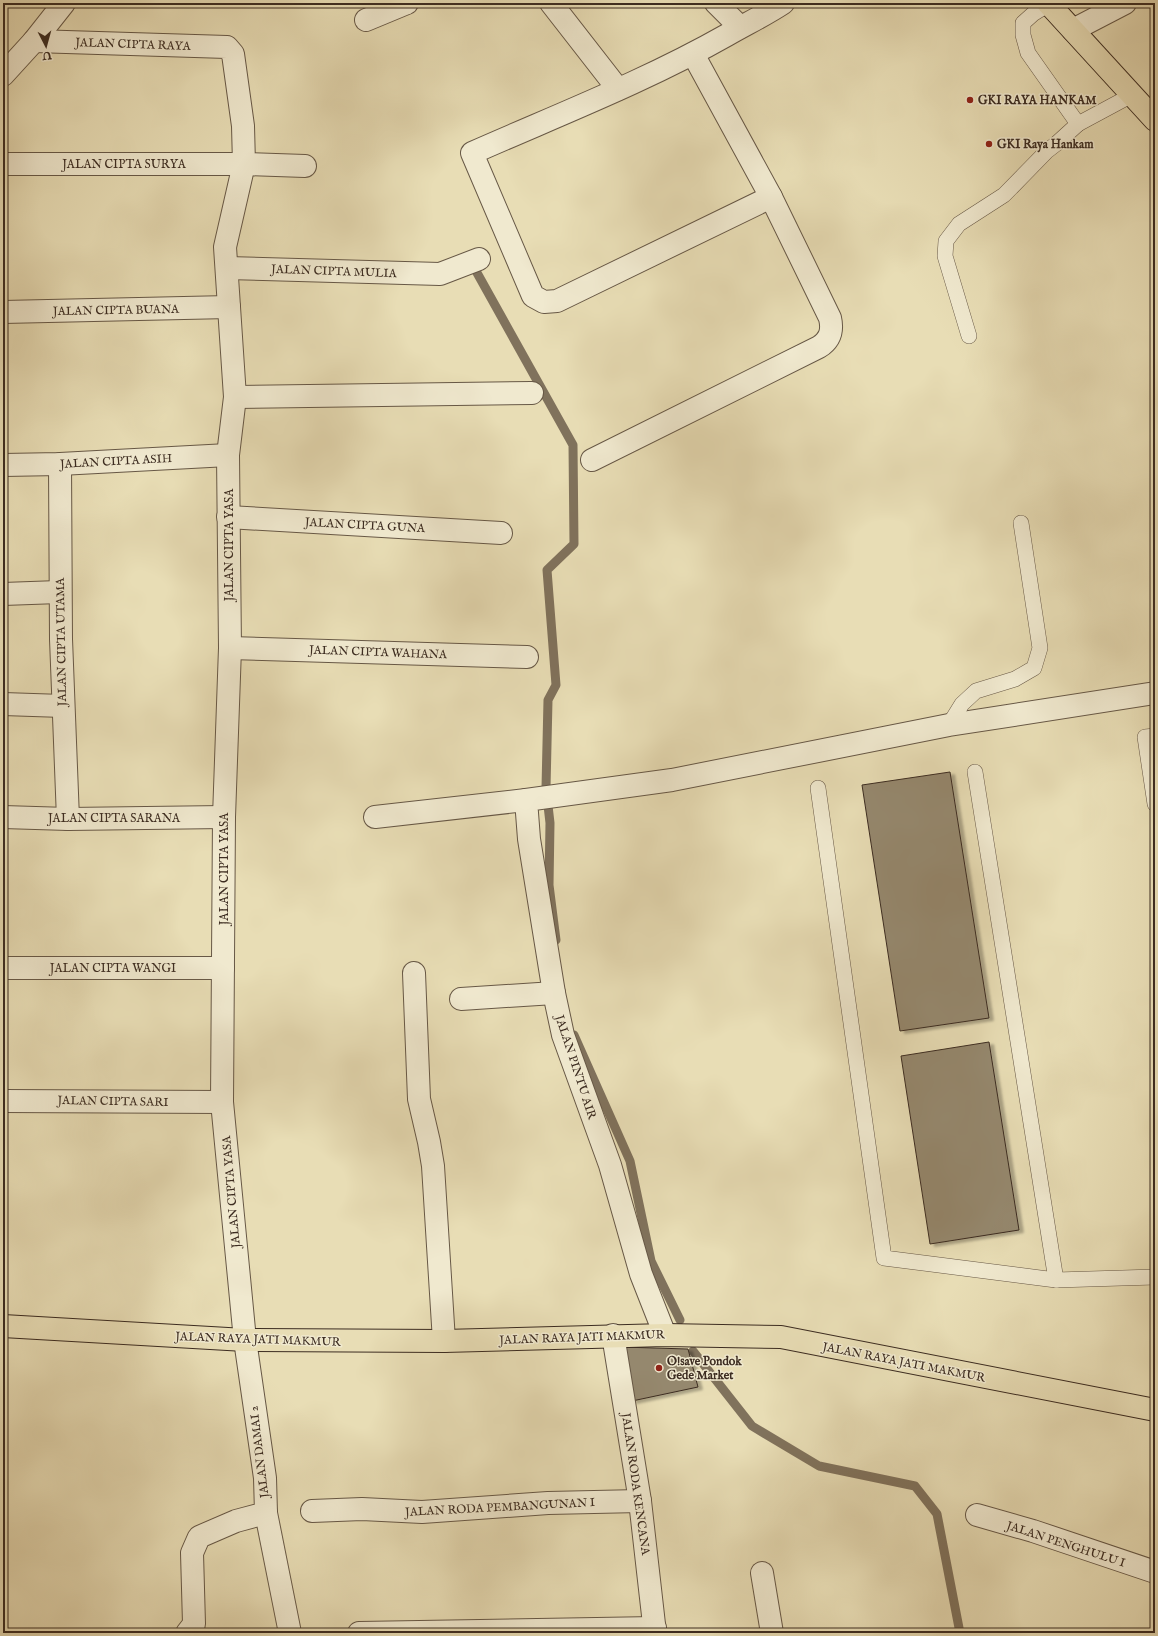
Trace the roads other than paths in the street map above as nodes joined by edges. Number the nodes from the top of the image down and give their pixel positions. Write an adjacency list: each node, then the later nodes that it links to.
1 (64, 3): 11 (street)
2 (407, 3): 8 (street)
3 (551, 3): 15 (street)
4 (716, 3): 9 (street)
5 (783, 3): 9 (street)
6 (1124, 3): 10 (street)
7 (1049, 4): 10 (main road); 18 (lane)
8 (366, 20)
9 (740, 27): 13 (street)
10 (1073, 30): 16 (main road)
11 (34, 41): 12 (street, JALAN CIPTA RAYA); 14 (street)
12 (231, 50): 20 (street, JALAN CIPTA YASA)
13 (693, 54): 15 (street); 22 (street)
14 (3, 75)
15 (618, 89): 22 (street)
16 (1132, 94): 17 (main road); 18 (lane)
17 (1155, 120)
18 (1078, 124): 27 (lane)
19 (3, 164): 20 (street, JALAN CIPTA SURYA)
20 (244, 164): 21 (street, JALAN CIPTA SURYA); 24 (street, JALAN CIPTA YASA)
21 (305, 166)
22 (771, 197): 31 (street)
23 (479, 259): 24 (street, JALAN CIPTA MULIA)
24 (227, 268): 25 (street, JALAN CIPTA YASA)
25 (230, 307): 26 (street, JALAN CIPTA BUANA); 29 (street, JALAN CIPTA YASA)
26 (3, 312)
27 (969, 336)
28 (532, 393): 29 (street)
29 (234, 397): 30 (street, JALAN CIPTA YASA)
30 (228, 455): 33 (street, JALAN CIPTA ASIH); 34 (street, JALAN CIPTA YASA)
31 (592, 460)
32 (3, 464): 33 (street, JALAN CIPTA ASIH)
33 (60, 464): 37 (street, JALAN CIPTA UTAMA)
34 (228, 517): 36 (street, JALAN CIPTA GUNA); 39 (street, JALAN CIPTA YASA)
35 (1021, 523): 44 (lane)
36 (501, 533)
37 (60, 592): 38 (street); 43 (street, JALAN CIPTA UTAMA)
38 (3, 594)
39 (230, 648): 40 (street, JALAN CIPTA WAHANA); 51 (street, JALAN CIPTA YASA)
40 (527, 657)
41 (1155, 693): 44 (street)
42 (3, 704): 43 (street)
43 (63, 706): 53 (street, JALAN CIPTA UTAMA)
44 (949, 725): 48 (street)
45 (1155, 736): 49 (lane)
46 (975, 772): 62 (lane)
47 (818, 788): 62 (lane)
48 (540, 798): 52 (street); 57 (street, JALAN PINTU AIR)
49 (1155, 804)
50 (3, 817): 53 (street, JALAN CIPTA SARANA)
51 (224, 817): 53 (street, JALAN CIPTA SARANA); 55 (street, JALAN CIPTA YASA)
52 (375, 817)
53 (68, 819)
54 (3, 968): 55 (street, JALAN CIPTA WANGI)
55 (223, 968): 60 (street, JALAN CIPTA YASA)
56 (414, 974): 67 (street)
57 (554, 993): 58 (street); 65 (street, JALAN PINTU AIR)
58 (461, 999)
59 (3, 1100): 60 (street, JALAN CIPTA SARI)
60 (222, 1102): 66 (street, JALAN CIPTA YASA)
61 (1155, 1277): 62 (lane)
62 (1056, 1280)
63 (3, 1326): 66 (main road, JALAN RAYA JATI MAKMUR)
64 (613, 1335): 65 (main road, JALAN RAYA JATI MAKMUR); 67 (main road, JALAN RAYA JATI MAKMUR); 69 (street, JALAN RODA KENCANA)
65 (666, 1335): 68 (main road, JALAN RAYA JATI MAKMUR)
66 (245, 1340): 67 (main road, JALAN RAYA JATI MAKMUR); 71 (street, JALAN DAMAI 2)
67 (444, 1342)
68 (1155, 1410)
69 (640, 1501): 70 (street, JALAN RODA PEMBANGUNAN I); 75 (street, JALAN RODA KENCANA)
70 (312, 1511)
71 (266, 1513): 76 (street, JALAN DAMAI 2); 77 (street)
72 (977, 1515): 73 (street, JALAN PENGHULU I)
73 (1155, 1572)
74 (762, 1573): 79 (street)
75 (655, 1631): 78 (street)
76 (187, 1633)
77 (290, 1633)
78 (359, 1633)
79 (772, 1633)

